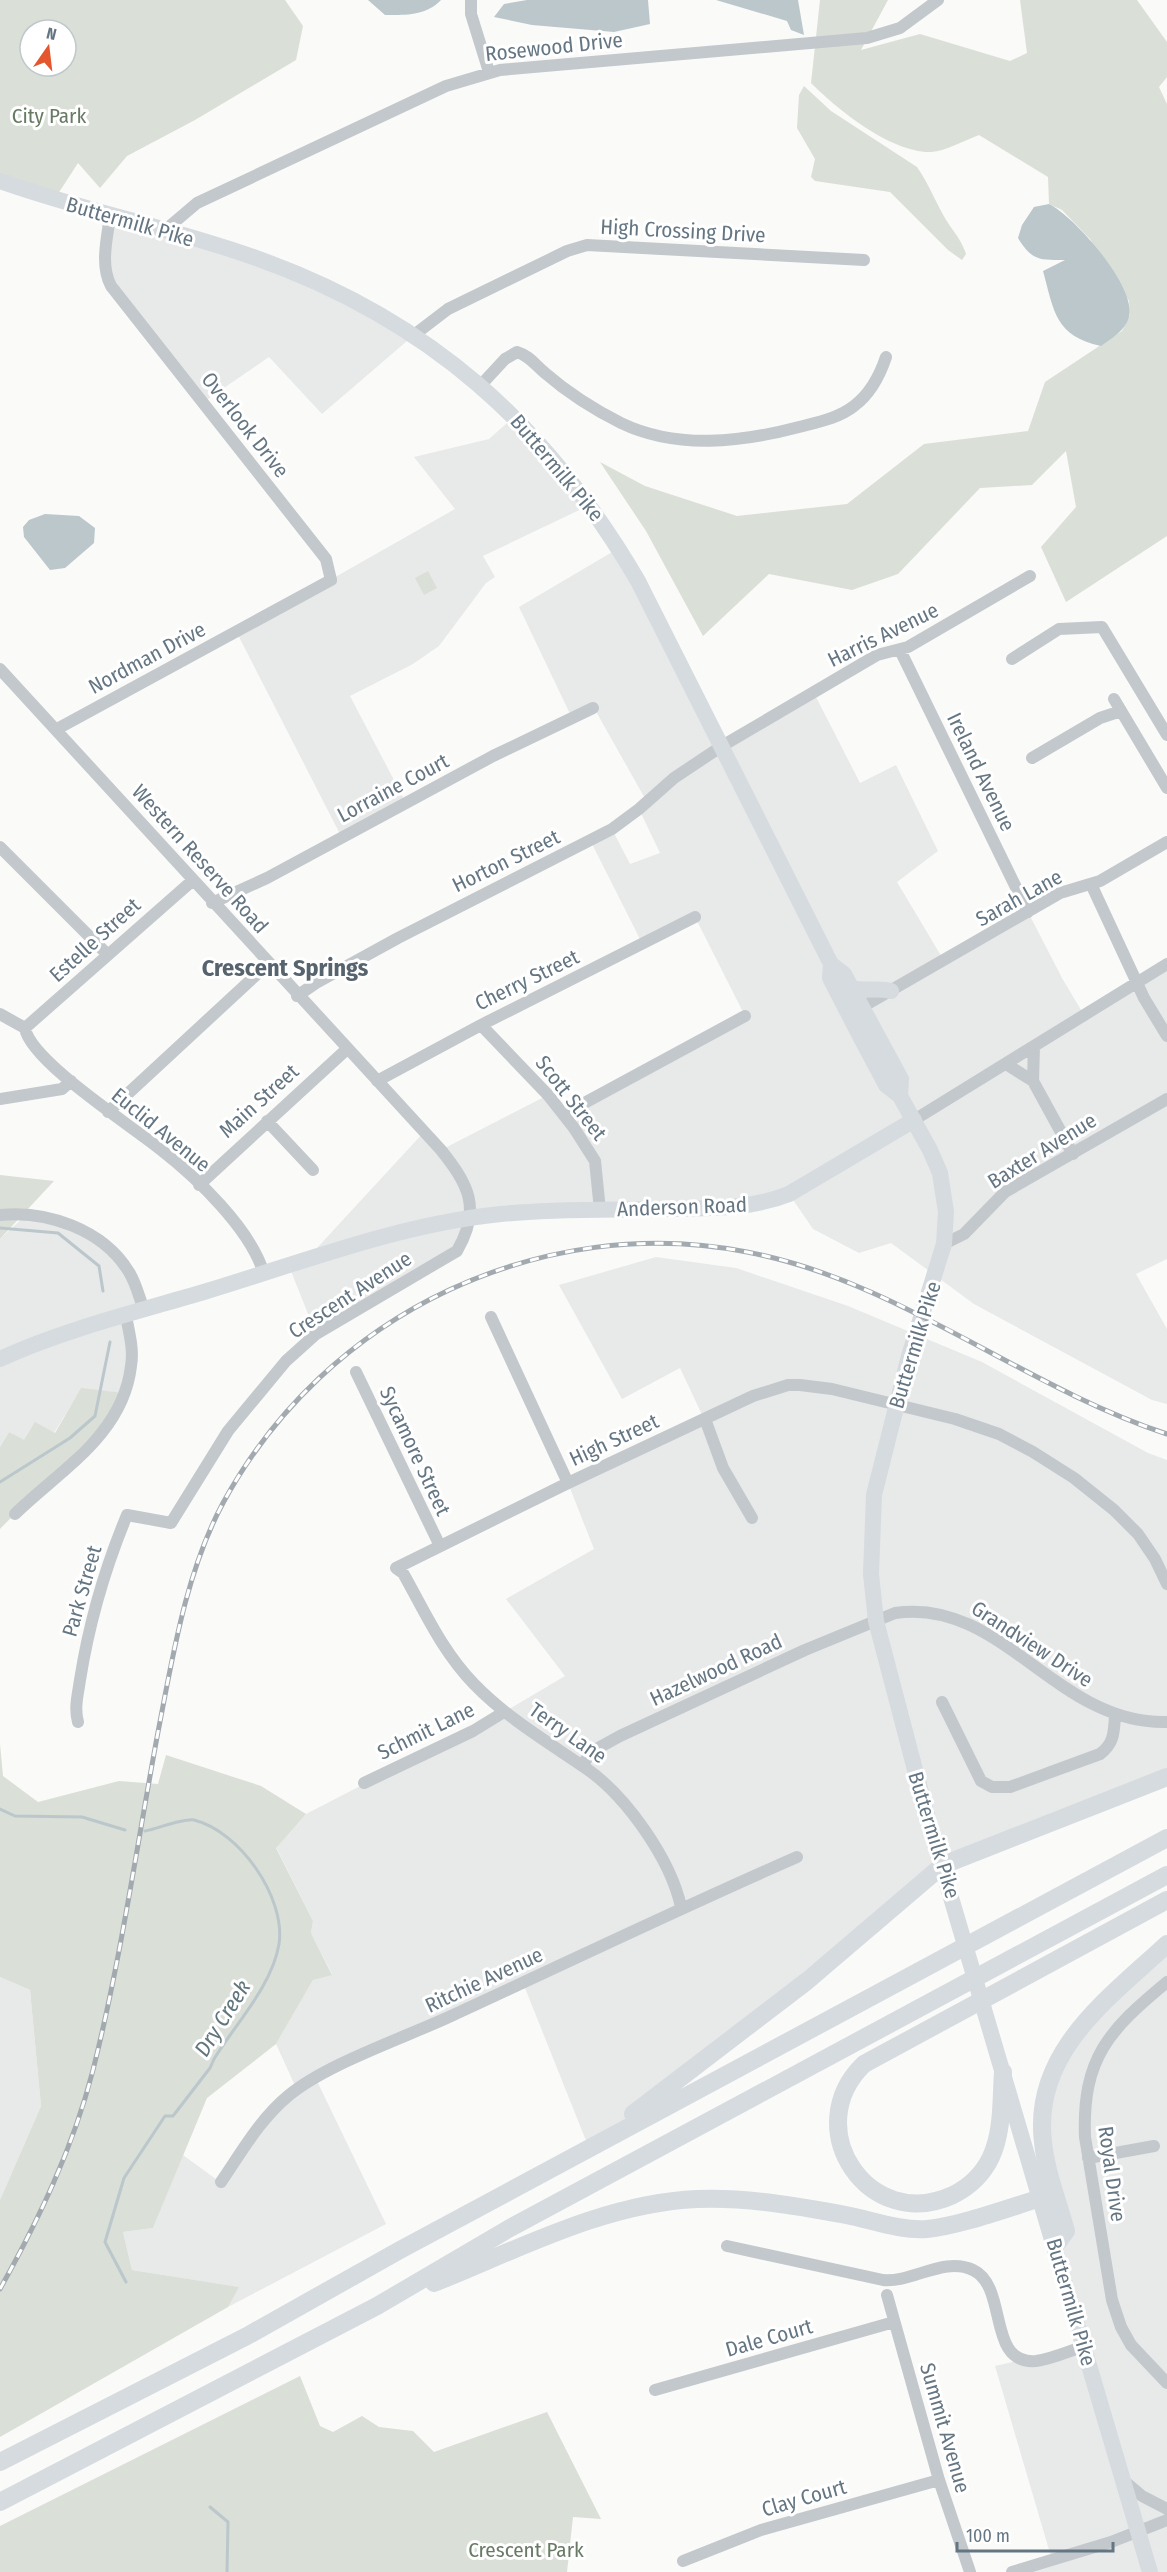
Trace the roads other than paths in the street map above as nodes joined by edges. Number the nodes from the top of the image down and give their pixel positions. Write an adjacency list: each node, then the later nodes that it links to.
1 (471, 0): 3 (street)
2 (938, 0): 3 (street, Rosewood Drive)
3 (489, 72): 6 (street, Rosewood Drive)
4 (0, 181): 5 (main road, Buttermilk Pike)
5 (110, 216): 6 (main road, Buttermilk Pike); 12 (street, Overlook Drive)
6 (164, 231): 8 (main road, Buttermilk Pike)
7 (864, 260): 8 (street, High Crossing Drive)
8 (414, 335): 10 (main road, Buttermilk Pike)
9 (886, 357): 10 (street)
10 (480, 387): 21 (main road, Buttermilk Pike)
11 (1030, 576): 13 (street, Harris Avenue)
12 (257, 622): 19 (street, Nordman Drive)
13 (900, 650): 21 (street, Harris Avenue); 29 (street, Ireland Avenue)
14 (1012, 659): 20 (street)
15 (3, 677): 19 (street, Western Reserve Road)
16 (1114, 699): 18 (street)
17 (593, 708): 28 (street, Lorraine Court)
18 (1121, 711): 22 (street); 23 (street)
19 (57, 729): 26 (street, Western Reserve Road)
20 (1167, 735)
21 (722, 747): 33 (main road, Buttermilk Pike); 38 (street, Horton Street)
22 (1032, 758)
23 (1167, 788)
24 (1167, 842): 27 (street, Sarah Lane)
25 (0, 847): 31 (street)
26 (192, 881): 28 (street, Western Reserve Road); 31 (street, Estelle Street)
27 (1091, 884): 29 (street, Sarah Lane); 35 (street)
28 (212, 903): 32 (street, Western Reserve Road)
29 (1028, 912): 37 (street, Sarah Lane)
30 (695, 917): 42 (street, Cherry Street)
31 (107, 954): 43 (street, Estelle Street)
32 (268, 964): 38 (street, Western Reserve Road); 54 (street)
33 (831, 964): 36 (main road, Buttermilk Pike); 51 (main road, Buttermilk Pike)
34 (1167, 964): 35 (street, Anderson Road)
35 (1137, 983): 44 (street); 45 (street, Anderson Road)
36 (852, 988): 37 (main road); 39 (main road, Buttermilk Pike)
37 (891, 991): 39 (street, Sarah Lane)
38 (297, 996): 46 (street, Western Reserve Road)
39 (862, 1007): 51 (main road, Buttermilk Pike)
40 (0, 1014): 43 (street)
41 (745, 1016): 55 (street)
42 (481, 1025): 49 (street, Cherry Street); 55 (street, Scott Street)
43 (25, 1028): 48 (street, Euclid Avenue)
44 (1167, 1036)
45 (1034, 1046): 47 (street, Anderson Road); 50 (street)
46 (347, 1049): 49 (street, Western Reserve Road); 57 (street, Main Street)
47 (1006, 1064): 50 (street); 56 (street, Anderson Road)
48 (70, 1081): 52 (street); 54 (street, Euclid Avenue)
49 (377, 1081): 63 (street, Western Reserve Road)
50 (1033, 1081): 58 (street)
51 (900, 1096): 56 (main road, Buttermilk Pike)
52 (0, 1099)
53 (1167, 1100): 58 (street, Baxter Avenue)
54 (108, 1112): 60 (street, Euclid Avenue)
55 (564, 1114): 61 (street, Scott Street)
56 (914, 1120): 61 (main road, Anderson Road); 64 (main road, Buttermilk Pike)
57 (267, 1121): 59 (street); 60 (street, Main Street)
58 (1073, 1154): 64 (street, Baxter Avenue)
59 (313, 1170)
60 (199, 1185): 65 (street, Euclid Avenue)
61 (600, 1210): 63 (main road, Anderson Road)
62 (0, 1215): 66 (street)
63 (468, 1219): 65 (main road, Anderson Road); 76 (street, Crescent Avenue)
64 (944, 1244): 71 (main road, Buttermilk Pike)
65 (264, 1274): 66 (main road, Anderson Road)
66 (144, 1310): 67 (main road, Anderson Road)
67 (126, 1316): 69 (main road, Anderson Road); 74 (street)
68 (490, 1317): 73 (street)
69 (0, 1359)
70 (356, 1372): 77 (street, Sycamore Street)
71 (896, 1406): 72 (street, High Street); 78 (street, High Street); 80 (main road, Buttermilk Pike)
72 (705, 1419): 73 (street, High Street); 75 (street)
73 (568, 1483): 77 (street, High Street)
74 (15, 1514)
75 (752, 1518)
76 (168, 1523): 84 (street, Park Street)
77 (440, 1546): 79 (street, High Street)
78 (1167, 1584)
79 (418, 1601): 82 (street, Terry Lane)
80 (876, 1621): 83 (street, Grandview Drive); 86 (street, Hazelwood Road); 91 (main road, Buttermilk Pike)
81 (942, 1702): 83 (street)
82 (504, 1712): 86 (street, Terry Lane); 88 (street, Schmit Lane)
83 (1115, 1716): 85 (street, Grandview Drive)
84 (78, 1722)
85 (1167, 1722)
86 (582, 1766): 94 (street, Terry Lane)
87 (1167, 1777): 91 (highway)
88 (364, 1783)
89 (1167, 1838): 99 (highway)
90 (797, 1857): 94 (street, Ritchie Avenue)
91 (943, 1865): 97 (main road, Buttermilk Pike); 99 (highway)
92 (1167, 1875): 106 (highway)
93 (1167, 1900): 97 (highway)
94 (681, 1907): 101 (street, Ritchie Avenue)
95 (1167, 1944): 104 (highway)
96 (1167, 1982): 100 (street, Royal Drive)
97 (1003, 2072): 102 (main road, Buttermilk Pike)
98 (1154, 2146): 100 (street)
99 (589, 2148): 111 (highway)
100 (1088, 2158): 109 (street, Royal Drive)
101 (221, 2182)
102 (1041, 2198): 104 (main road, Buttermilk Pike); 106 (highway)
103 (727, 2246): 108 (street)
104 (1055, 2246): 108 (main road, Buttermilk Pike)
105 (887, 2295): 107 (street, Summit Avenue)
106 (377, 2306): 114 (highway)
107 (894, 2322): 110 (street, Dale Court); 113 (street, Summit Avenue)
108 (1085, 2346): 112 (main road, Buttermilk Pike)
109 (1167, 2383)
110 (655, 2390)
111 (0, 2462)
112 (1122, 2479): 115 (street); 117 (main road, Buttermilk Pike)
113 (939, 2480): 118 (street, Clay Court); 119 (street, Summit Avenue)
114 (0, 2502)
115 (1167, 2509)
116 (1167, 2520): 117 (street)
117 (1137, 2532): 120 (street); 121 (main road, Buttermilk Pike)
118 (683, 2561)
119 (970, 2572)
120 (1012, 2572)
121 (1150, 2572)

